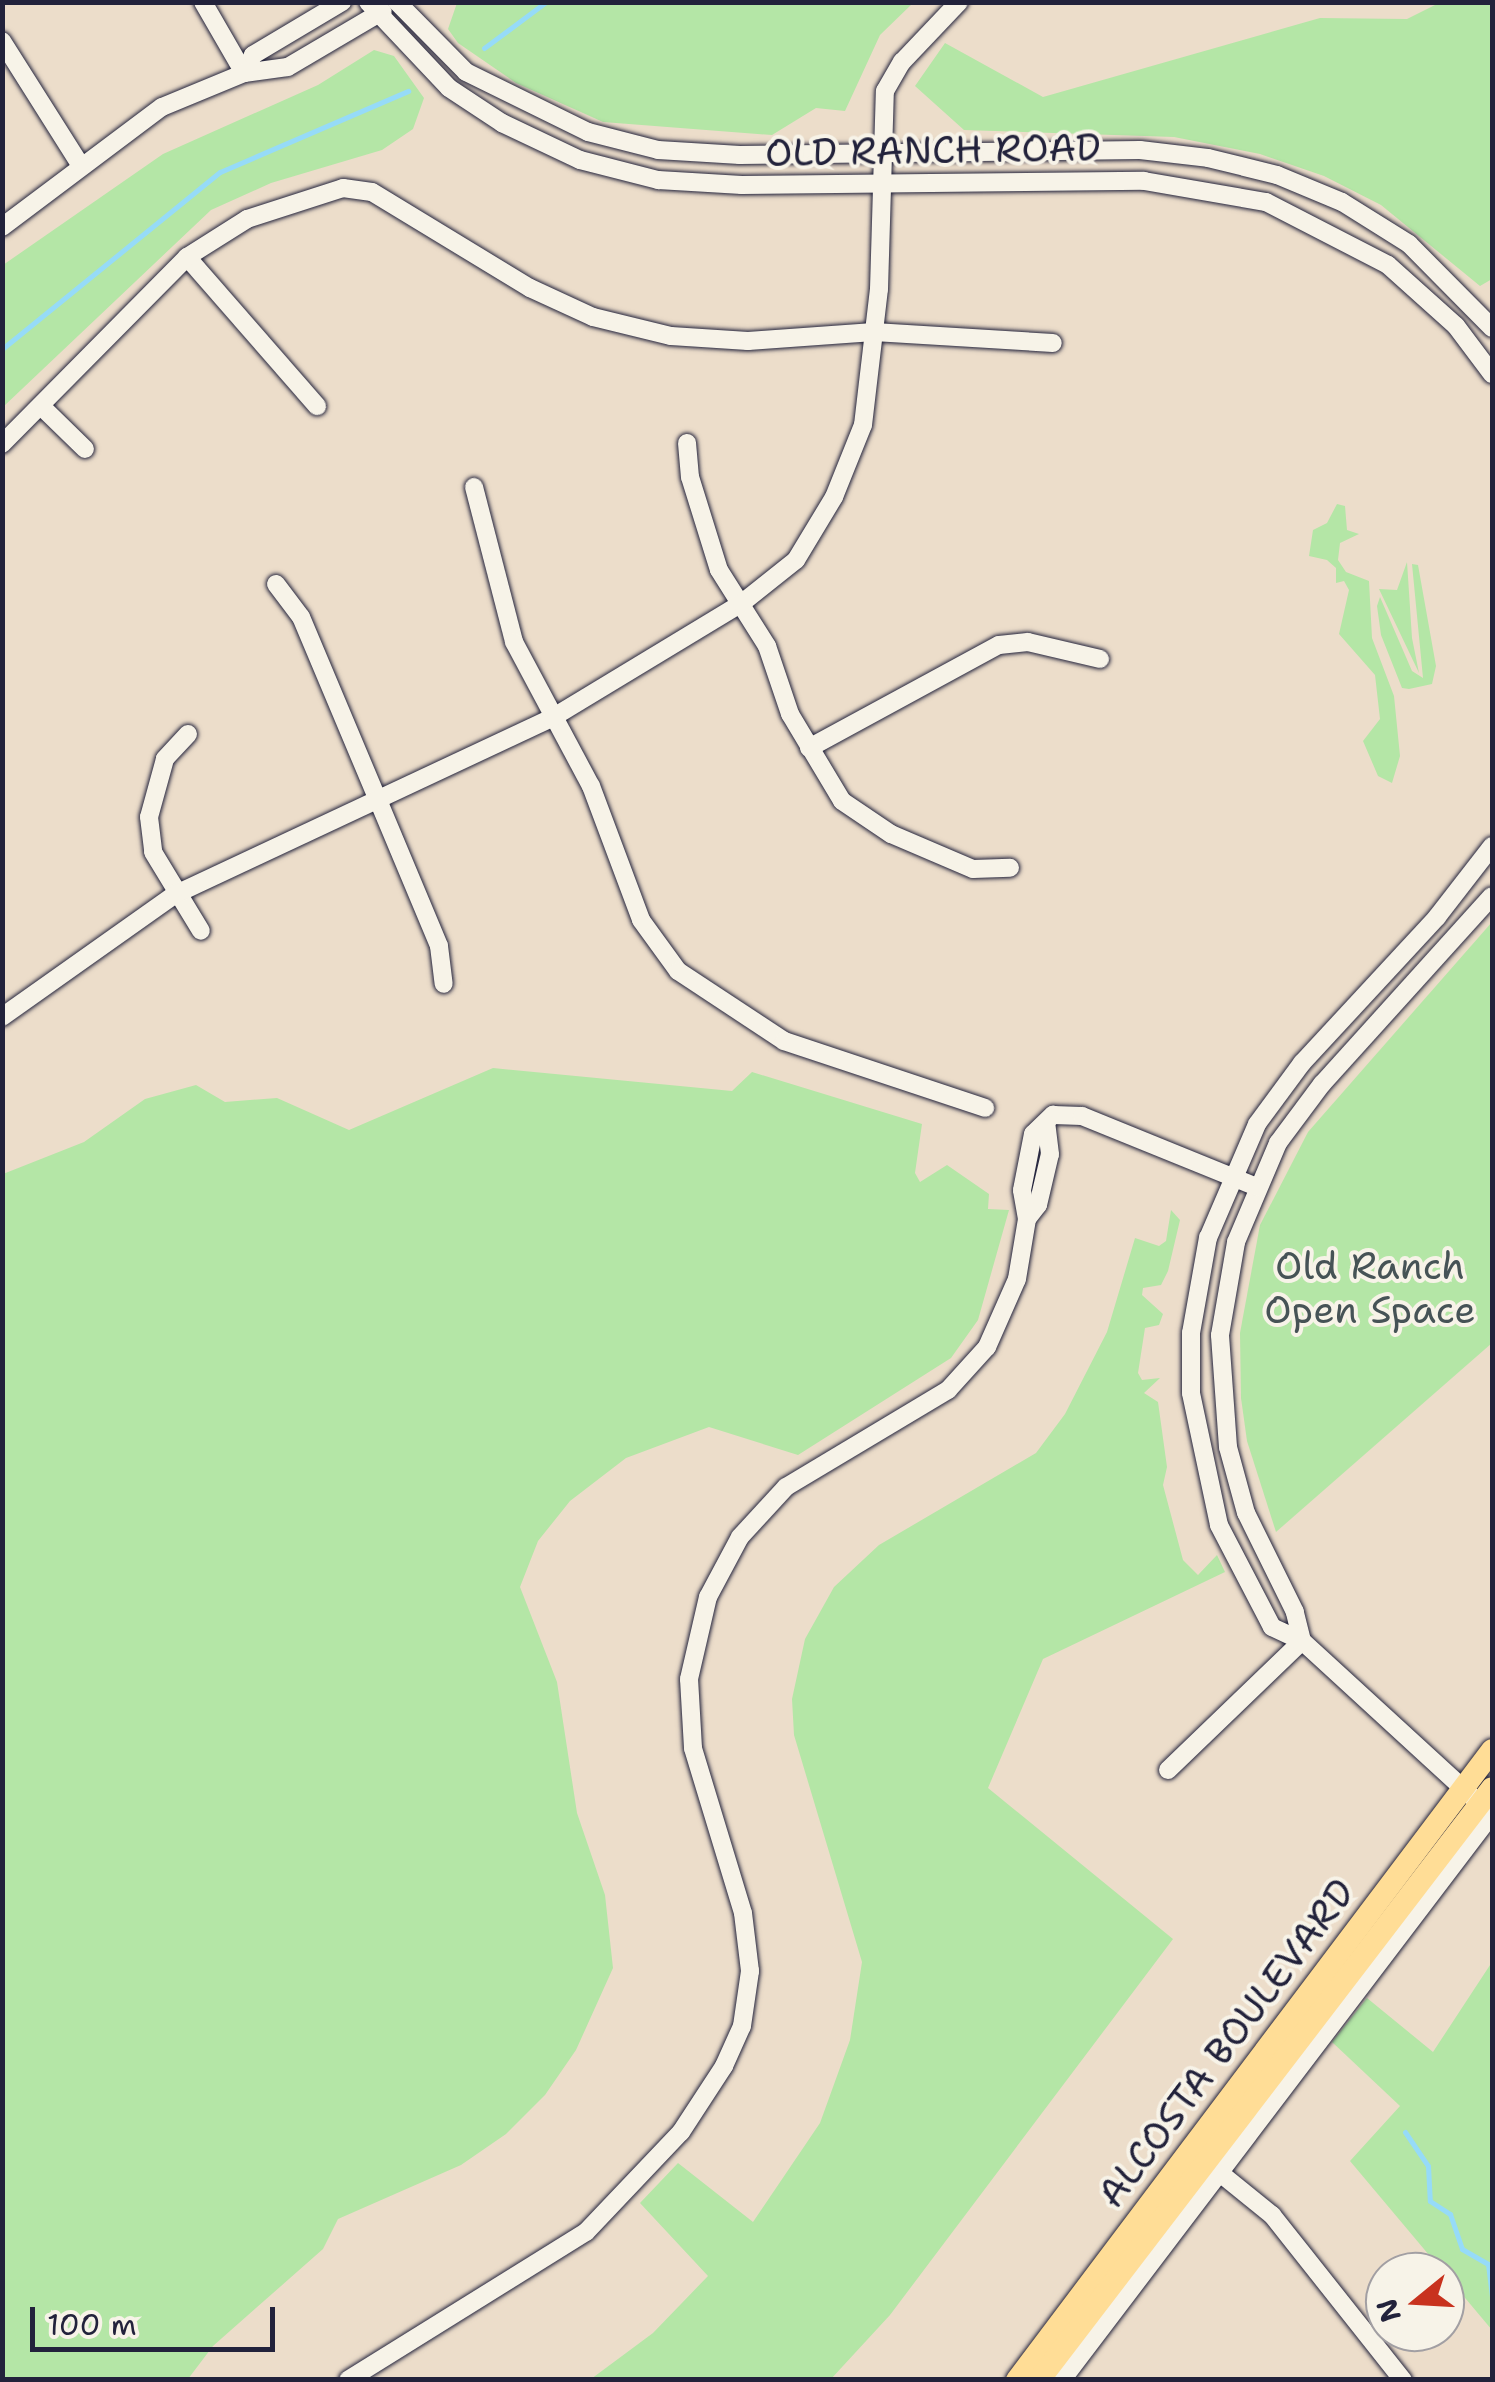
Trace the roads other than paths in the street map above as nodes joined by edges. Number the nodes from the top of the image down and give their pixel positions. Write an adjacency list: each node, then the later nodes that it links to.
1 (203, 2): 7 (street)
2 (342, 2): 7 (street)
3 (959, 2): 8 (street)
4 (397, 3): 5 (street); 8 (street, OLD RANCH ROAD)
5 (373, 9): 7 (street); 10 (street, OLD RANCH ROAD)
6 (2, 41): 9 (street)
7 (244, 73): 9 (street)
8 (880, 154): 10 (street); 13 (street, OLD RANCH ROAD)
9 (80, 166): 11 (street)
10 (880, 182): 14 (street); 17 (street, OLD RANCH ROAD)
11 (2, 227)
12 (188, 256): 14 (street); 19 (street); 20 (street)
13 (1492, 328)
14 (874, 332): 16 (street); 26 (street)
15 (1492, 340): 17 (street)
16 (1053, 343)
17 (1476, 353): 18 (street, OLD RANCH ROAD)
18 (1492, 374)
19 (42, 406): 22 (street); 23 (street)
20 (317, 406)
21 (686, 443): 26 (street)
22 (2, 444)
23 (85, 448)
24 (474, 487): 28 (street)
25 (276, 584): 31 (street)
26 (742, 603): 28 (street); 30 (street)
27 (1100, 659): 30 (street)
28 (552, 718): 31 (street); 39 (street)
29 (188, 734): 34 (street)
30 (809, 748): 33 (street)
31 (378, 800): 34 (street); 37 (street)
32 (1492, 846): 40 (street)
33 (1010, 868)
34 (176, 894): 36 (street); 38 (street)
35 (1492, 896): 41 (street)
36 (201, 931)
37 (444, 984)
38 (2, 1017)
39 (984, 1108)
40 (1232, 1176): 41 (street); 42 (street); 47 (street)
41 (1257, 1187): 42 (street)
42 (1302, 1642): 44 (street); 45 (street)
43 (1492, 1750): 45 (main road, ALCOSTA BOULEVARD)
44 (1168, 1770)
45 (1483, 1802): 46 (main road, ALCOSTA BOULEVARD)
46 (1204, 2161): 48 (main road, ALCOSTA BOULEVARD); 49 (main road, ALCOSTA BOULEVARD); 50 (street, ALCOSTA BOULEVARD); 51 (street)
47 (348, 2380)
48 (1017, 2380)
49 (1038, 2380)
50 (1062, 2380)
51 (1402, 2380)

